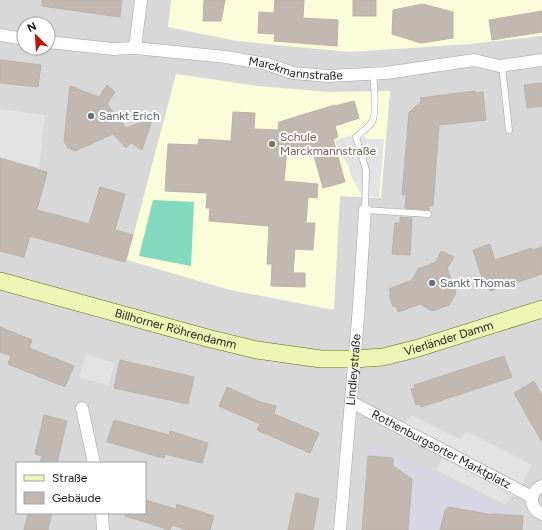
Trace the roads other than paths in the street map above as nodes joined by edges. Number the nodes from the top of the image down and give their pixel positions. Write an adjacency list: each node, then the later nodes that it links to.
1 (141, 0): 5 (street)
2 (0, 35): 3 (street)
3 (16, 38)
4 (56, 43): 5 (street, Marckmannstraße)
5 (135, 48): 8 (street, Marckmannstraße)
6 (542, 60): 7 (street, Marckmannstraße)
7 (502, 66): 8 (street, Marckmannstraße); 9 (lane)
8 (373, 74): 10 (lane)
9 (509, 130)
10 (365, 210): 11 (lane); 14 (street, Lindleystraße)
11 (428, 214)
12 (0, 281): 14 (street, Billhorner Röhrendamm)
13 (542, 309): 14 (street, Vierländer Damm)
14 (354, 360): 15 (street, Lindleystraße)
15 (351, 402): 19 (street, Rothenburgsorter Marktplatz); 23 (street, Lindleystraße)
16 (82, 408): 17 (street)
17 (94, 462)
18 (542, 486): 19 (street)
19 (532, 497): 21 (street)
20 (102, 514): 22 (street)
21 (542, 514)
22 (103, 530)
23 (340, 530)

